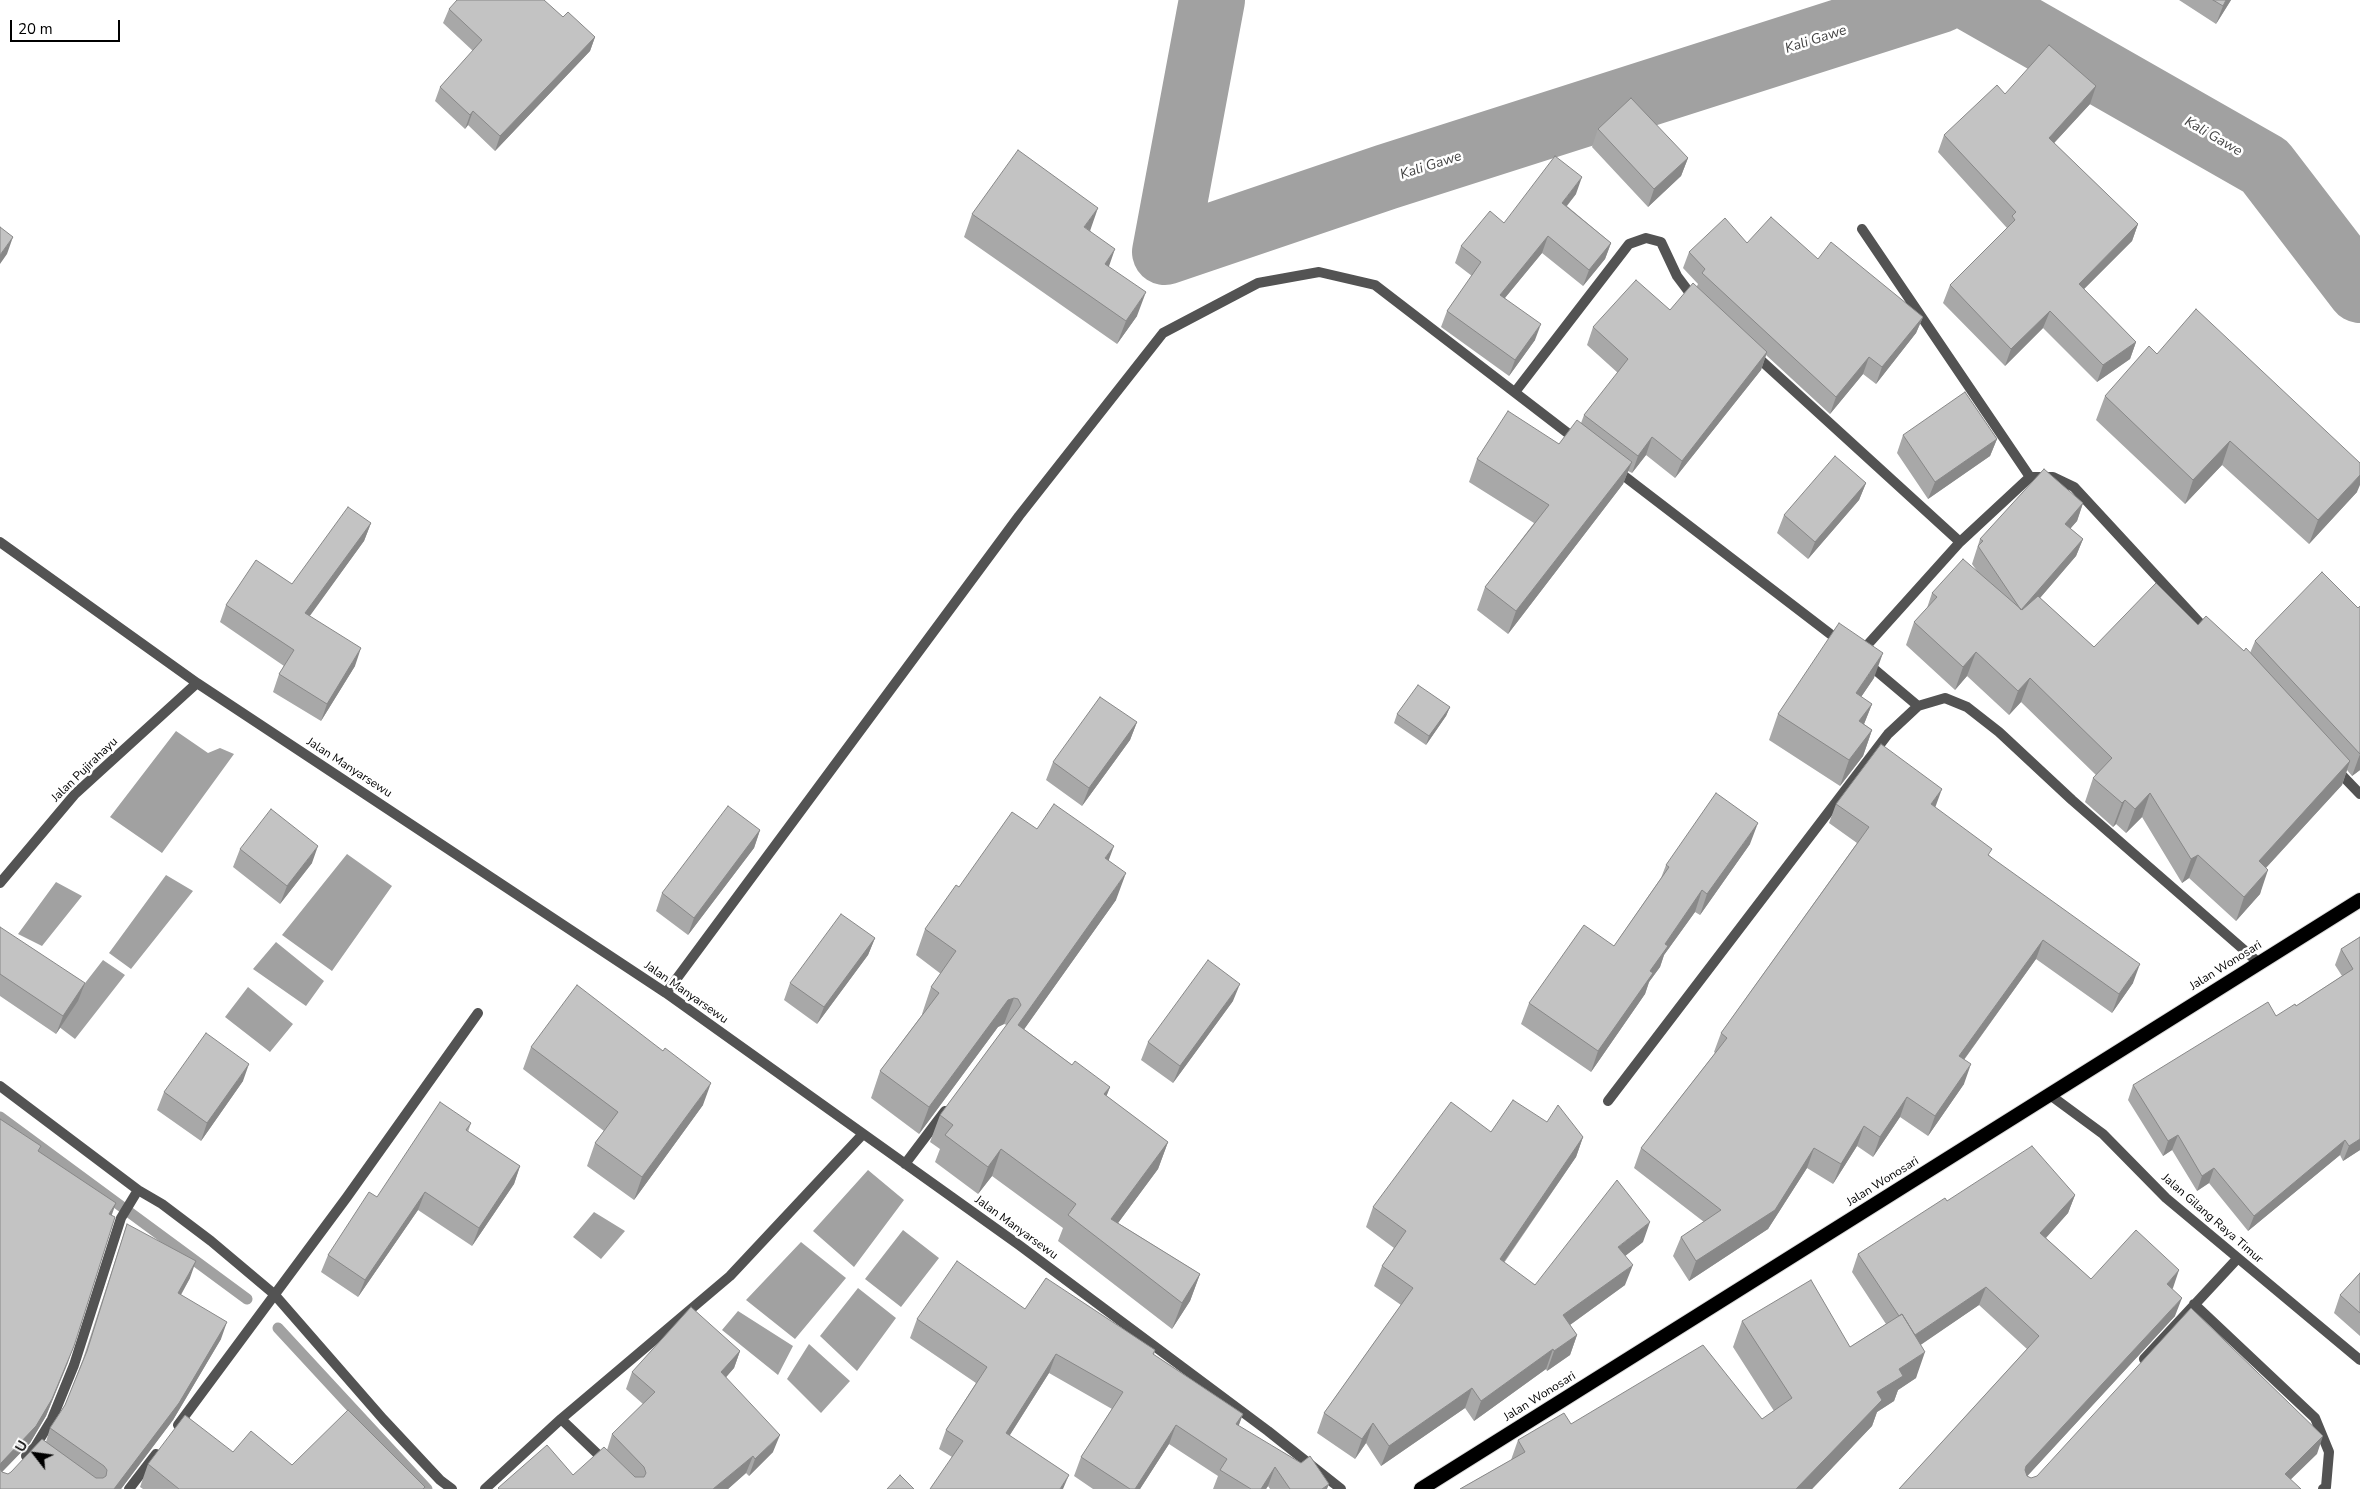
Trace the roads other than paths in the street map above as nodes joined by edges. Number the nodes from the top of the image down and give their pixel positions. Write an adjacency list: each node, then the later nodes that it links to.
1 (1862, 229): 7 (street)
2 (1702, 306): 4 (street)
3 (1746, 347): 9 (street)
4 (1515, 392): 5 (street); 19 (street)
5 (1586, 446)
6 (1609, 464): 11 (street)
7 (2030, 477): 9 (street); 10 (street)
8 (0, 542): 12 (street, Jalan Manyarsewu)
9 (1960, 542): 11 (street)
10 (2215, 639)
11 (1857, 655): 13 (street)
12 (197, 683): 16 (street, Jalan Pujirahayu); 19 (street, Jalan Manyarsewu)
13 (1918, 706): 18 (street); 23 (street)
14 (2328, 761): 15 (street)
15 (2360, 794)
16 (0, 884)
17 (2360, 900): 18 (highway, Jalan Wonosari)
18 (2259, 963): 22 (highway, Jalan Wonosari)
19 (666, 993): 25 (street, Jalan Manyarsewu)
20 (478, 1013): 29 (street)
21 (0, 1086): 27 (street)
22 (2050, 1095): 28 (street, Jalan Gilang Raya Timur); 40 (highway, Jalan Wonosari)
23 (1608, 1101)
24 (952, 1102): 26 (street)
25 (863, 1134): 26 (street, Jalan Manyarsewu); 33 (street)
26 (906, 1164): 39 (street, Jalan Manyarsewu)
27 (135, 1194): 29 (street); 34 (street)
28 (2238, 1259): 30 (street); 31 (street, Jalan Gilang Raya Timur)
29 (274, 1294): 36 (street); 37 (street)
30 (2194, 1304): 32 (street); 41 (street)
31 (2360, 1360)
32 (2136, 1368)
33 (561, 1419): 35 (street); 38 (street)
34 (17, 1466)
35 (614, 1470)
36 (129, 1489)
37 (452, 1489)
38 (484, 1489)
39 (1341, 1489)
40 (1421, 1489)
41 (2323, 1489)

